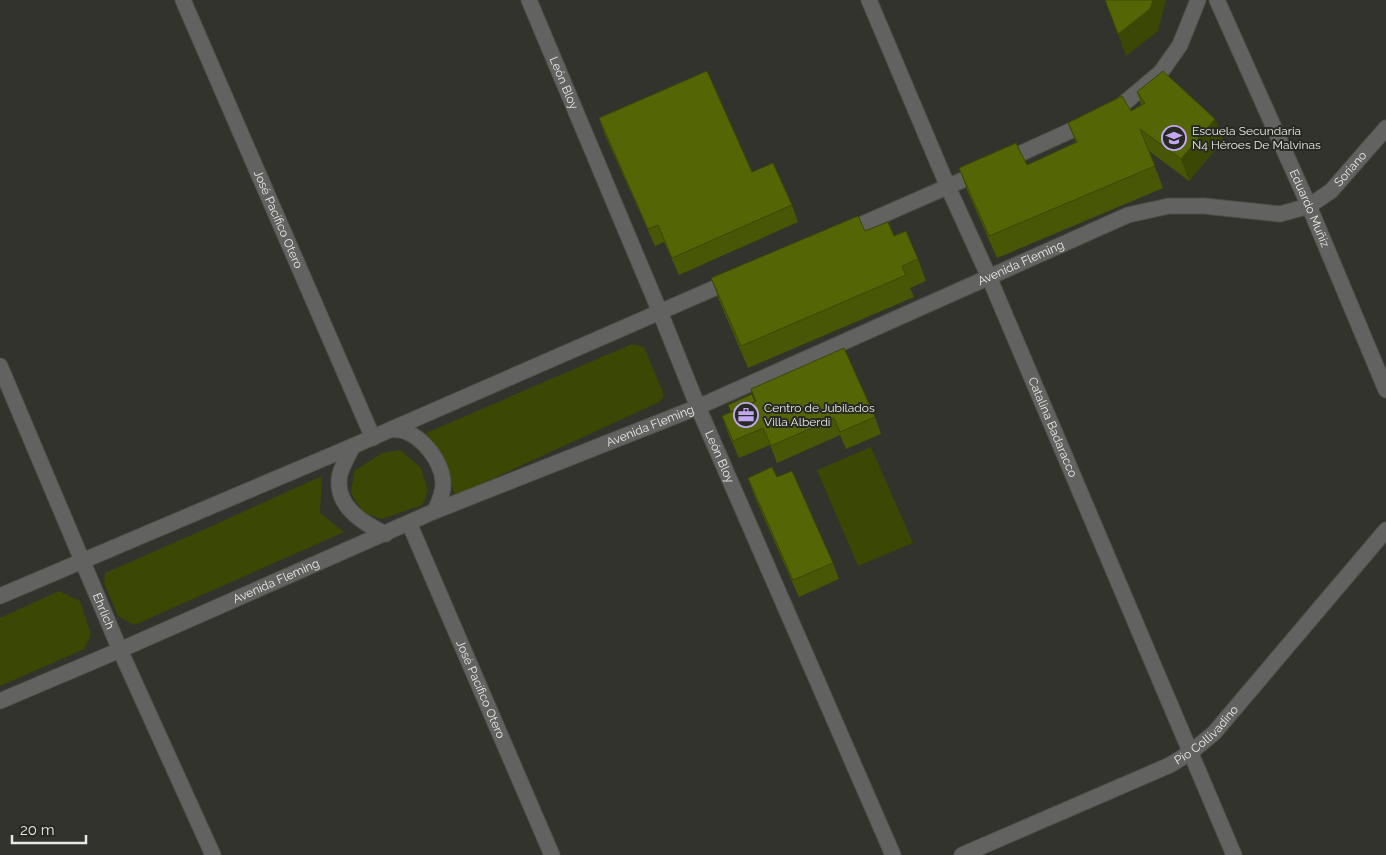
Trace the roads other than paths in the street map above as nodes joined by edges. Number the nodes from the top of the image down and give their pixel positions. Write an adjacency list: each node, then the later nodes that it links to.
1 (184, 0): 17 (street, José Pacífico Otero)
2 (529, 0): 12 (street, León Bloy)
3 (869, 0): 7 (street, Catalina Badaracco)
4 (1198, 0): 7 (street)
5 (1217, 0): 8 (street, Eduardo Muñiz)
6 (1386, 128): 8 (street, Soriano)
7 (948, 187): 9 (street); 11 (street, Catalina Badaracco)
8 (1309, 206): 11 (street, Avenida Fleming); 14 (street, Eduardo Muñiz)
9 (831, 238)
10 (750, 273): 12 (street)
11 (989, 277): 15 (street, Avenida Fleming); 27 (street, Catalina Badaracco)
12 (660, 312): 15 (street, León Bloy); 16 (street)
13 (0, 366): 23 (street, Ehrlich)
14 (1386, 390)
15 (698, 407): 19 (street, Avenida Fleming); 30 (street, León Bloy)
16 (392, 429): 17 (street); 19 (street)
17 (373, 438): 18 (street)
18 (353, 446): 22 (street); 23 (street)
19 (435, 511): 20 (street, Avenida Fleming)
20 (409, 523): 22 (street, Avenida Fleming); 29 (street, José Pacífico Otero)
21 (1386, 530): 27 (street, Pio Collivadino)
22 (386, 534): 25 (street, Avenida Fleming)
23 (82, 562): 24 (street); 25 (street, Ehrlich)
24 (0, 596)
25 (120, 650): 26 (street, Avenida Fleming); 28 (street, Ehrlich)
26 (0, 701)
27 (1191, 752): 31 (street, Pio Collivadino); 32 (street, Catalina Badaracco)
28 (213, 855)
29 (552, 855)
30 (893, 855)
31 (962, 855)
32 (1234, 855)

